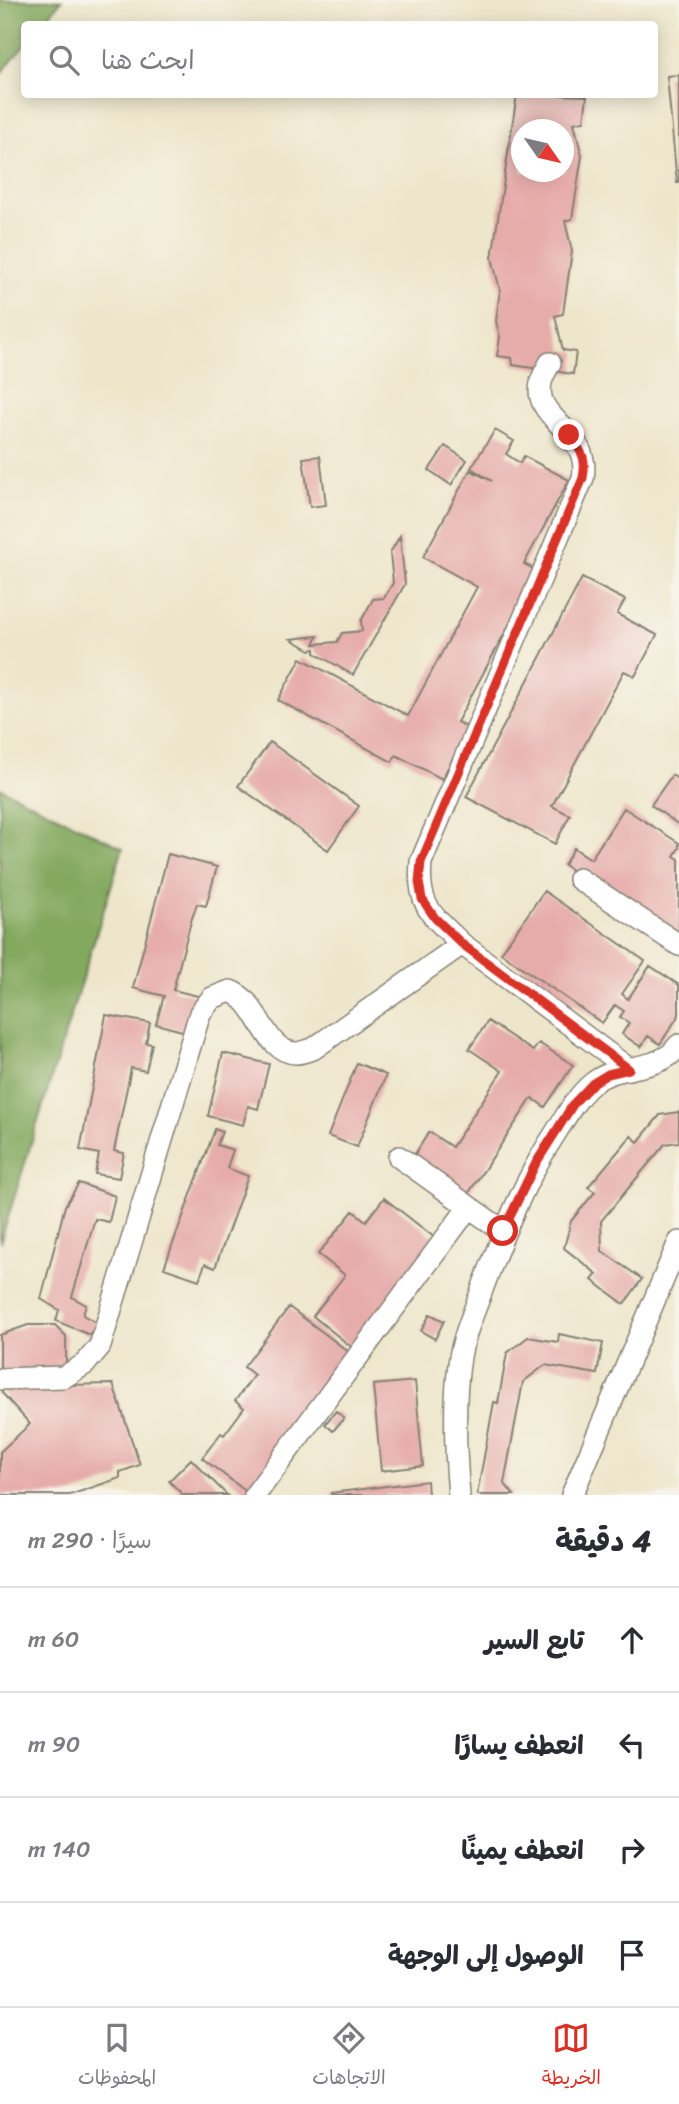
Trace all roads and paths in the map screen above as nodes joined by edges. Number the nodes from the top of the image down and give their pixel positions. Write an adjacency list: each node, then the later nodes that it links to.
1 (550, 363): 3 (street)
2 (579, 880): 4 (street)
3 (462, 944): 6 (street); 11 (street)
4 (679, 946)
5 (679, 1045): 6 (street)
6 (629, 1069): 9 (street)
7 (399, 1157): 8 (street)
8 (469, 1207): 9 (street); 12 (street)
9 (503, 1231): 13 (street)
10 (679, 1242): 14 (street)
11 (0, 1379)
12 (255, 1495)
13 (459, 1495)
14 (572, 1495)

